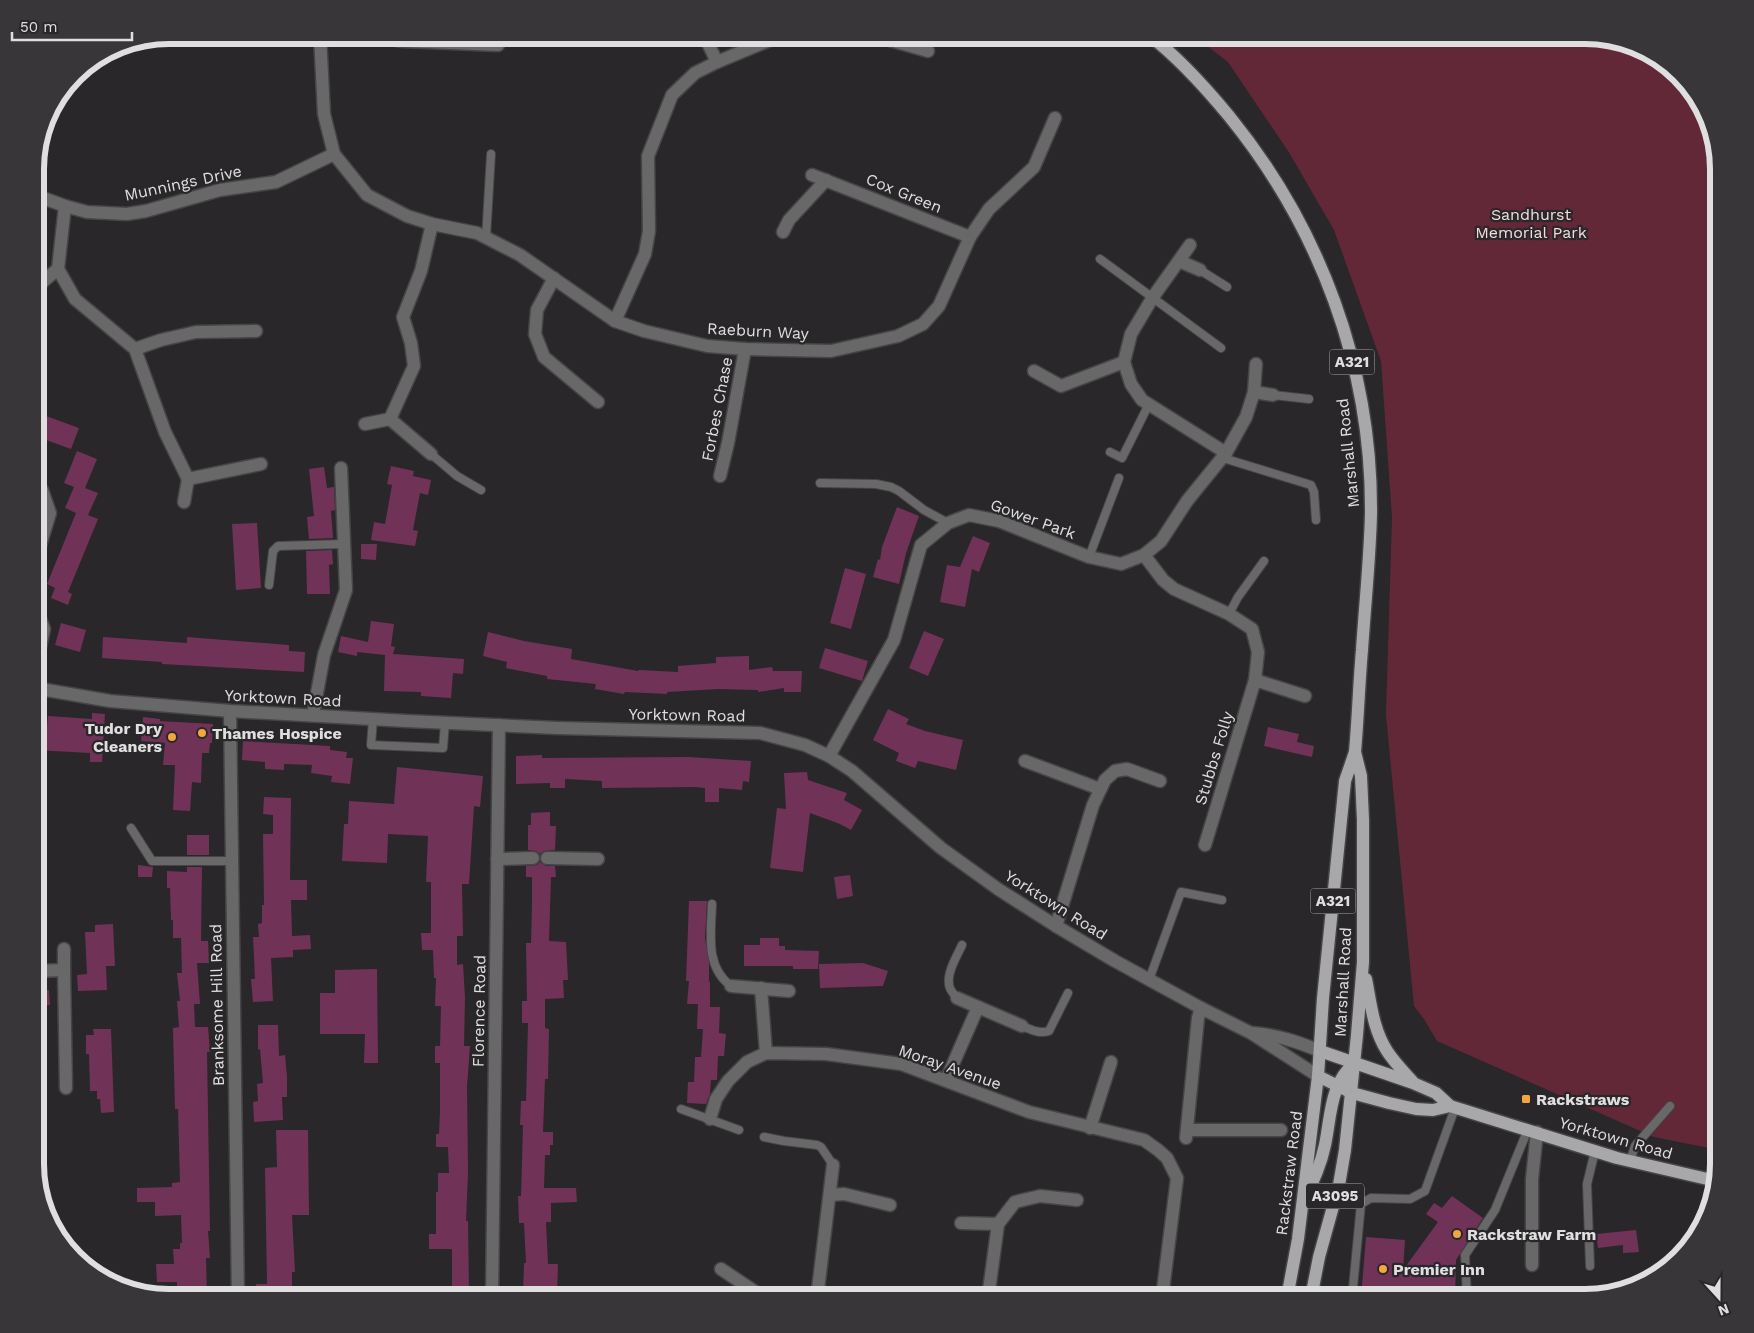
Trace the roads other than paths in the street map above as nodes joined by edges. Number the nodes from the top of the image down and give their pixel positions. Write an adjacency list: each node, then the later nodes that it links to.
1 (320, 44): 11 (street, Raeburn Way)
2 (486, 44): 7 (street)
3 (708, 44): 9 (street)
4 (760, 44): 9 (street)
5 (904, 44): 8 (street)
6 (1159, 44): 74 (main road, Marshall Road / A321)
7 (498, 45)
8 (928, 51)
9 (717, 62): 30 (street)
10 (1055, 118): 19 (street, Raeburn Way)
11 (334, 154): 16 (street, Munnings Drive); 17 (street, Raeburn Way)
12 (491, 154): 20 (lane)
13 (812, 175): 14 (street, Cox Green)
14 (826, 180): 18 (street); 19 (street, Cox Green)
15 (44, 198): 16 (street, Munnings Drive)
16 (65, 206): 24 (street)
17 (432, 224): 20 (street, Raeburn Way); 43 (street)
18 (783, 232)
19 (970, 237): 34 (street, Raeburn Way)
20 (486, 238): 26 (street, Raeburn Way)
21 (1190, 245): 23 (street)
22 (1100, 259): 29 (lane)
23 (1179, 260): 25 (street); 29 (street)
24 (58, 269): 27 (street); 33 (street)
25 (1200, 270): 28 (lane)
26 (554, 278): 30 (street, Raeburn Way); 41 (street)
27 (44, 281)
28 (1227, 287)
29 (1153, 297): 32 (lane); 35 (street)
30 (615, 321): 34 (street, Raeburn Way)
31 (256, 330): 33 (street)
32 (1220, 348)
33 (135, 349): 52 (street)
34 (745, 349): 50 (street, Forbes Chase)
35 (1124, 362): 37 (street); 42 (street)
36 (1256, 364): 38 (street, Gower Park)
37 (1034, 371)
38 (1254, 392): 39 (street); 47 (street, Gower Park)
39 (1273, 395): 40 (lane)
40 (1309, 399)
41 (598, 402)
42 (1149, 404): 45 (lane); 47 (street)
43 (390, 419): 44 (street); 46 (street)
44 (365, 424)
45 (1110, 452)
46 (431, 454): 54 (lane)
47 (1225, 455): 57 (lane); 61 (street, Gower Park)
48 (261, 464): 52 (street)
49 (341, 468): 60 (street)
50 (720, 476)
51 (1119, 478): 62 (lane)
52 (188, 479): 56 (street)
53 (820, 483): 58 (lane)
54 (481, 490)
55 (44, 496): 59 (street)
56 (184, 502)
57 (1316, 520)
58 (948, 522): 62 (street, Gower Park); 75 (street, Gower Park)
59 (44, 533)
60 (344, 544): 64 (lane); 70 (street)
61 (1144, 555): 62 (street, Gower Park); 65 (street, Stubbs Folly)
62 (1089, 557)
63 (1264, 561): 65 (lane)
64 (269, 585)
65 (1229, 614): 66 (street, Stubbs Folly)
66 (1255, 680): 68 (street); 80 (street, Stubbs Folly)
67 (44, 690): 69 (street, Yorktown Road)
68 (1305, 696)
69 (230, 711): 70 (street, Yorktown Road); 85 (street, Branksome Hill Road)
70 (313, 715): 71 (street, Yorktown Road)
71 (373, 719): 72 (street, Yorktown Road); 72 (lane)
72 (445, 723): 73 (street, Yorktown Road)
73 (498, 725): 75 (street, Yorktown Road); 83 (street, Florence Road)
74 (1355, 752): 91 (main road, Marshall Road / A321); 104 (main road, Marshall Road / A321)
75 (829, 756): 88 (street, Yorktown Road)
76 (1025, 761): 78 (street)
77 (1160, 781): 78 (street)
78 (1100, 789): 88 (street)
79 (131, 828): 85 (lane)
80 (1205, 845)
81 (533, 858): 83 (street)
82 (547, 858): 84 (street)
83 (497, 859): 137 (street, Florence Road)
84 (598, 859)
85 (231, 861): 136 (street, Branksome Hill Road)
86 (1222, 900): 94 (lane)
87 (712, 904): 95 (lane)
88 (1056, 926): 94 (street, Yorktown Road)
89 (962, 945): 99 (lane)
90 (64, 949): 93 (street)
91 (1363, 962): 107 (main road, Marshall Road / A321); 110 (main road)
92 (44, 970): 93 (street)
93 (64, 970): 112 (street)
94 (1149, 980): 101 (street, Yorktown Road)
95 (731, 986): 96 (street)
96 (761, 988): 97 (street); 105 (street)
97 (788, 991)
98 (1068, 993): 102 (lane)
99 (957, 998): 100 (street)
100 (978, 1007): 102 (street); 109 (street)
101 (1201, 1008): 103 (street, Yorktown Road); 120 (street)
102 (1022, 1026)
103 (1251, 1033): 104 (street, Yorktown Road); 108 (street, Yorktown Road)
104 (1320, 1051): 107 (main road, Yorktown Road); 108 (main road, Rackstraw Road / A321)
105 (766, 1052): 109 (street, Moray Avenue); 117 (street)
106 (1111, 1062): 118 (street)
107 (1355, 1063): 110 (main road, Yorktown Road); 111 (main road, A3095); 113 (main road, Marshall Road / A321)
108 (1318, 1076): 111 (main road, Yorktown Road); 129 (main road, Rackstraw Road / A3095)
109 (946, 1080): 118 (street, Moray Avenue)
110 (1413, 1082): 115 (main road, Yorktown Road)
111 (1337, 1086): 113 (main road, Yorktown Road); 129 (main road, A3095)
112 (66, 1088)
113 (1352, 1093): 115 (main road, Yorktown Road); 143 (main road, A3095)
114 (1670, 1106): 124 (lane)
115 (1452, 1107): 121 (main road, Yorktown Road); 144 (lane)
116 (682, 1108): 117 (lane)
117 (710, 1119): 119 (lane)
118 (1090, 1128): 141 (street, Moray Avenue)
119 (739, 1130)
120 (1281, 1130)
121 (1533, 1131): 123 (main road, Yorktown Road); 133 (street); 145 (lane)
122 (764, 1137): 125 (lane)
123 (1595, 1151): 124 (main road, Yorktown Road); 134 (lane)
124 (1630, 1161): 126 (main road, Yorktown Road)
125 (832, 1165): 127 (street)
126 (1709, 1178)
127 (830, 1195): 130 (street); 139 (street)
128 (1077, 1200): 132 (street)
129 (1302, 1203): 142 (main road, Rackstraw Road / A3095)
130 (890, 1206)
131 (961, 1223): 132 (street)
132 (998, 1224): 140 (street)
133 (1532, 1265)
134 (1590, 1266)
135 (721, 1269): 138 (street)
136 (238, 1289)
137 (492, 1289)
138 (750, 1289)
139 (818, 1289)
140 (989, 1289)
141 (1163, 1289)
142 (1289, 1289)
143 (1313, 1289)
144 (1353, 1289)
145 (1467, 1289)

